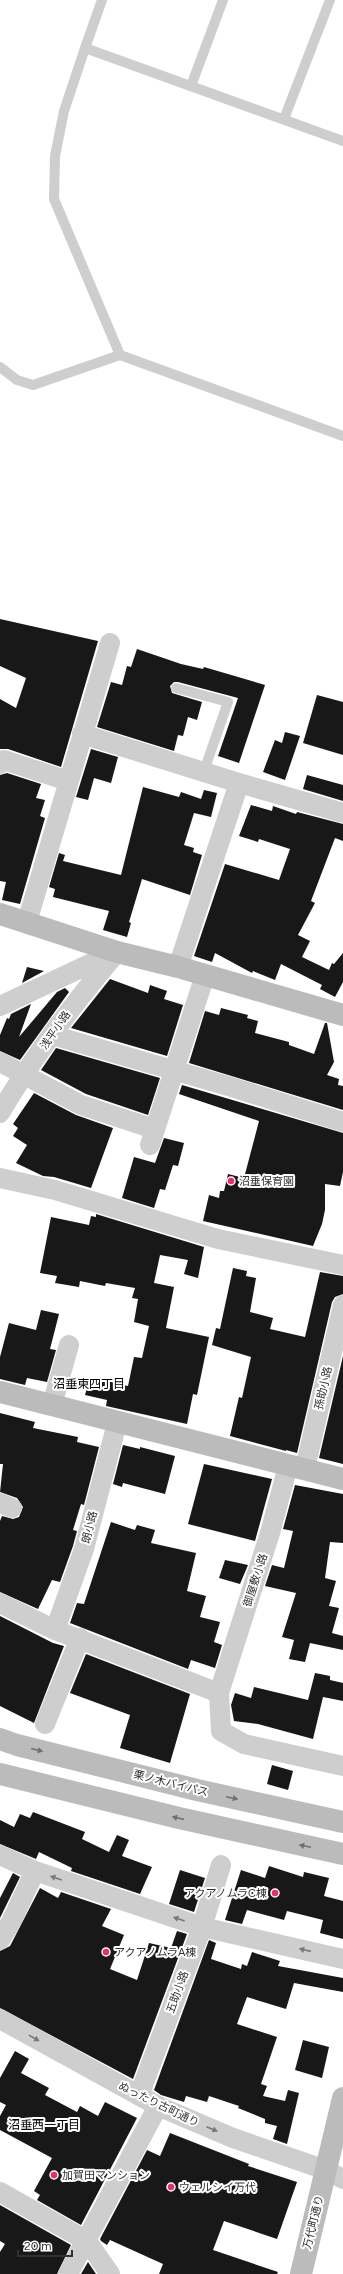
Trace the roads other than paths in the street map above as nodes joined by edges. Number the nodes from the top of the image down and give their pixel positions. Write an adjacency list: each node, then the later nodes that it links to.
1 (102, 0): 4 (lane)
2 (223, 0): 5 (lane)
3 (330, 0): 6 (lane)
4 (85, 48): 5 (lane); 8 (lane)
5 (191, 86): 6 (lane)
6 (284, 120): 7 (lane)
7 (343, 141)
8 (120, 355): 9 (lane); 10 (lane)
9 (0, 366)
10 (343, 436)
11 (110, 643): 13 (street)
12 (176, 688): 15 (lane)
13 (82, 734): 15 (street); 16 (street)
14 (0, 764): 16 (street)
15 (204, 771): 17 (street)
16 (68, 781): 20 (street)
17 (239, 783): 18 (street); 22 (street)
18 (343, 813)
19 (0, 914): 20 (street)
20 (27, 922): 21 (street)
21 (117, 952): 22 (street); 24 (street); 26 (street, 浅平小路)
22 (178, 967): 23 (street)
23 (205, 975): 25 (street); 28 (street)
24 (0, 1006)
25 (343, 1015)
26 (52, 1035): 28 (street); 29 (street, 浅平小路)
27 (0, 1062): 29 (street)
28 (173, 1071): 29 (street); 31 (street)
29 (22, 1075): 30 (street, 浅平小路)
30 (0, 1113)
31 (343, 1122)
32 (0, 1178): 33 (street)
33 (343, 1265)
34 (343, 1305): 40 (street, 孫助小路)
35 (69, 1345): 37 (street)
36 (0, 1392): 37 (street)
37 (54, 1405): 38 (street)
38 (116, 1423): 39 (street); 43 (street, 朗小路)
39 (288, 1466): 40 (street); 45 (street, 御屋敷小路)
40 (310, 1470): 41 (street)
41 (343, 1478)
42 (0, 1603): 43 (street)
43 (56, 1630): 44 (street)
44 (80, 1638): 45 (street); 46 (street)
45 (219, 1693): 48 (street)
46 (45, 1724)
47 (0, 1739): 50 (street, 栗ノ木バイパス, one-way to 50)
48 (343, 1766)
49 (0, 1774): 51 (street, one-way to 49)
50 (343, 1822)
51 (343, 1854)
52 (0, 1855): 54 (street)
53 (222, 1865): 55 (street, 五助小路)
54 (35, 1871): 55 (street, one-way to 54); 56 (street)
55 (202, 1927): 57 (street, one-way to 55); 59 (street, 五助小路)
56 (0, 1940)
57 (343, 1959)
58 (0, 2019): 59 (street, ぬったり古町通り, one-way to 59)
59 (139, 2096): 61 (street, ぬったり古町通り)
60 (343, 2098): 62 (street, 万代町通り)
61 (158, 2106): 62 (street, ぬったり古町通り, one-way to 62); 64 (street)
62 (334, 2175): 67 (street, 万代町通り)
63 (0, 2192): 64 (street)
64 (87, 2241): 65 (street); 66 (street)
65 (68, 2274)
66 (110, 2274)
67 (301, 2274)

